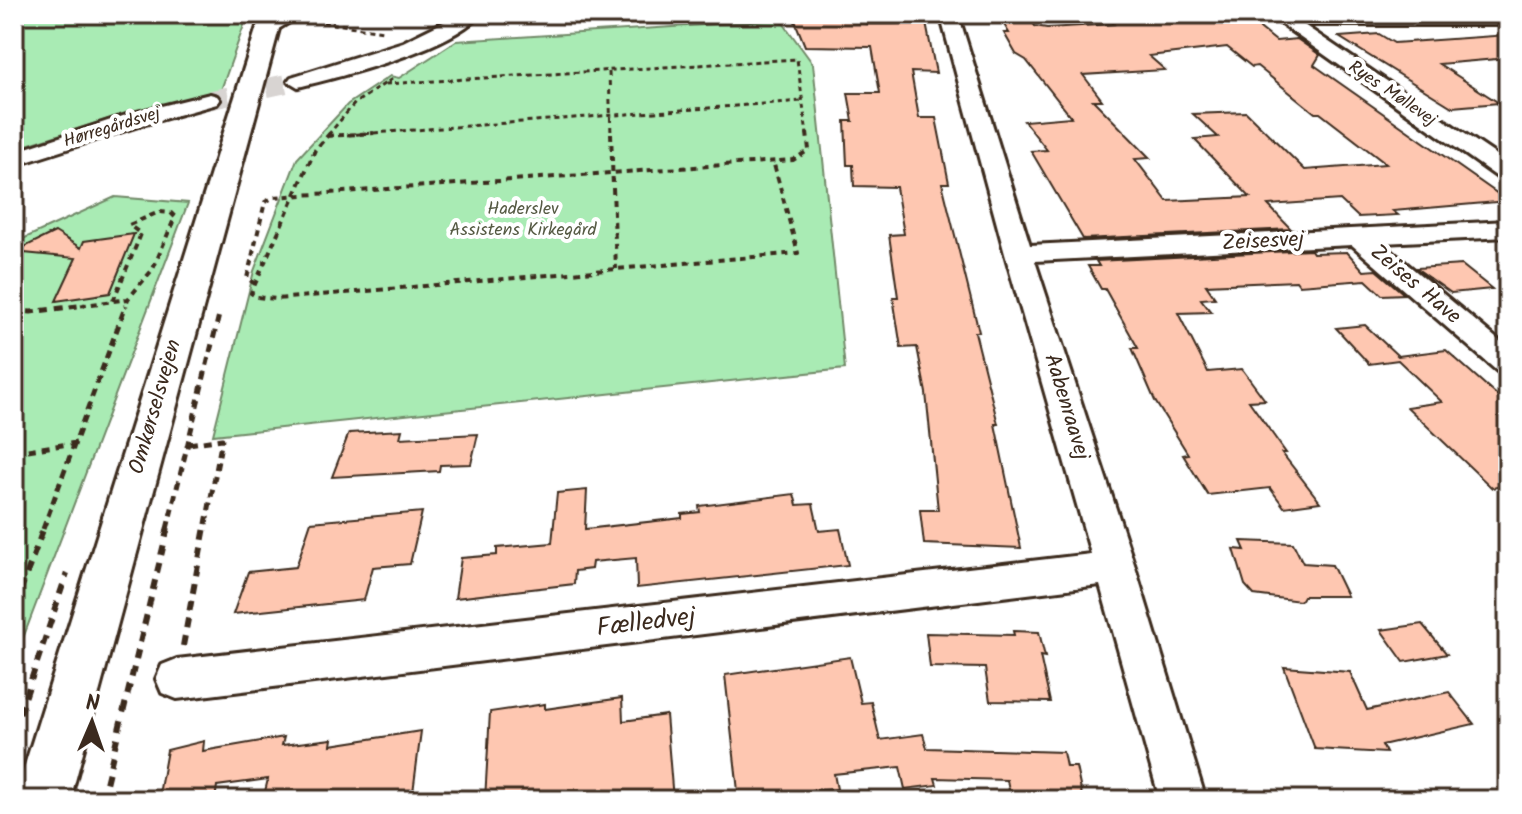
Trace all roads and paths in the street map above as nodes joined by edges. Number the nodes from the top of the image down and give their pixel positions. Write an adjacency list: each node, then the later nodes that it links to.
1 (472, 14): 9 (street)
2 (851, 14): 3 (street)
3 (917, 14)
4 (949, 14): 25 (street, Aabenraavej)
5 (301, 17): 7 (street); 9 (path)
6 (1280, 17): 8 (street); 21 (street, Ryes Møllevej)
7 (271, 20): 39 (main road, Omkørselsvejen)
8 (1508, 20)
9 (427, 38): 12 (street)
10 (609, 72): 13 (path); 15 (path); 16 (path)
11 (395, 77): 13 (path)
12 (298, 81)
13 (385, 84): 17 (path)
14 (210, 100): 18 (street, Hørregårdsvej)
15 (802, 101): 16 (path); 19 (path)
16 (610, 115): 17 (path); 20 (path)
17 (326, 136): 22 (path)
18 (14, 159)
19 (773, 161): 20 (path); 26 (path)
20 (612, 172): 22 (path); 26 (path)
21 (1508, 174)
22 (293, 195): 27 (path); 27 (path)
23 (1508, 229): 24 (street, Zeisesvej)
24 (1359, 237): 25 (street, Zeisesvej); 32 (street, Zeises Have)
25 (1018, 254): 36 (street, Aabenraavej)
26 (616, 269): 27 (path)
27 (255, 284)
28 (128, 299): 29 (path); 29 (path); 33 (path)
29 (113, 301): 31 (path)
30 (222, 306): 34 (path)
31 (14, 311)
32 (1508, 364)
33 (77, 443): 35 (path); 37 (path)
34 (189, 444): 38 (path); 40 (path)
35 (14, 452)
36 (1116, 567): 38 (street, Fælledvej); 41 (street, Aabenraavej)
37 (14, 608)
38 (177, 679)
39 (41, 800)
40 (102, 800)
41 (1183, 800)

